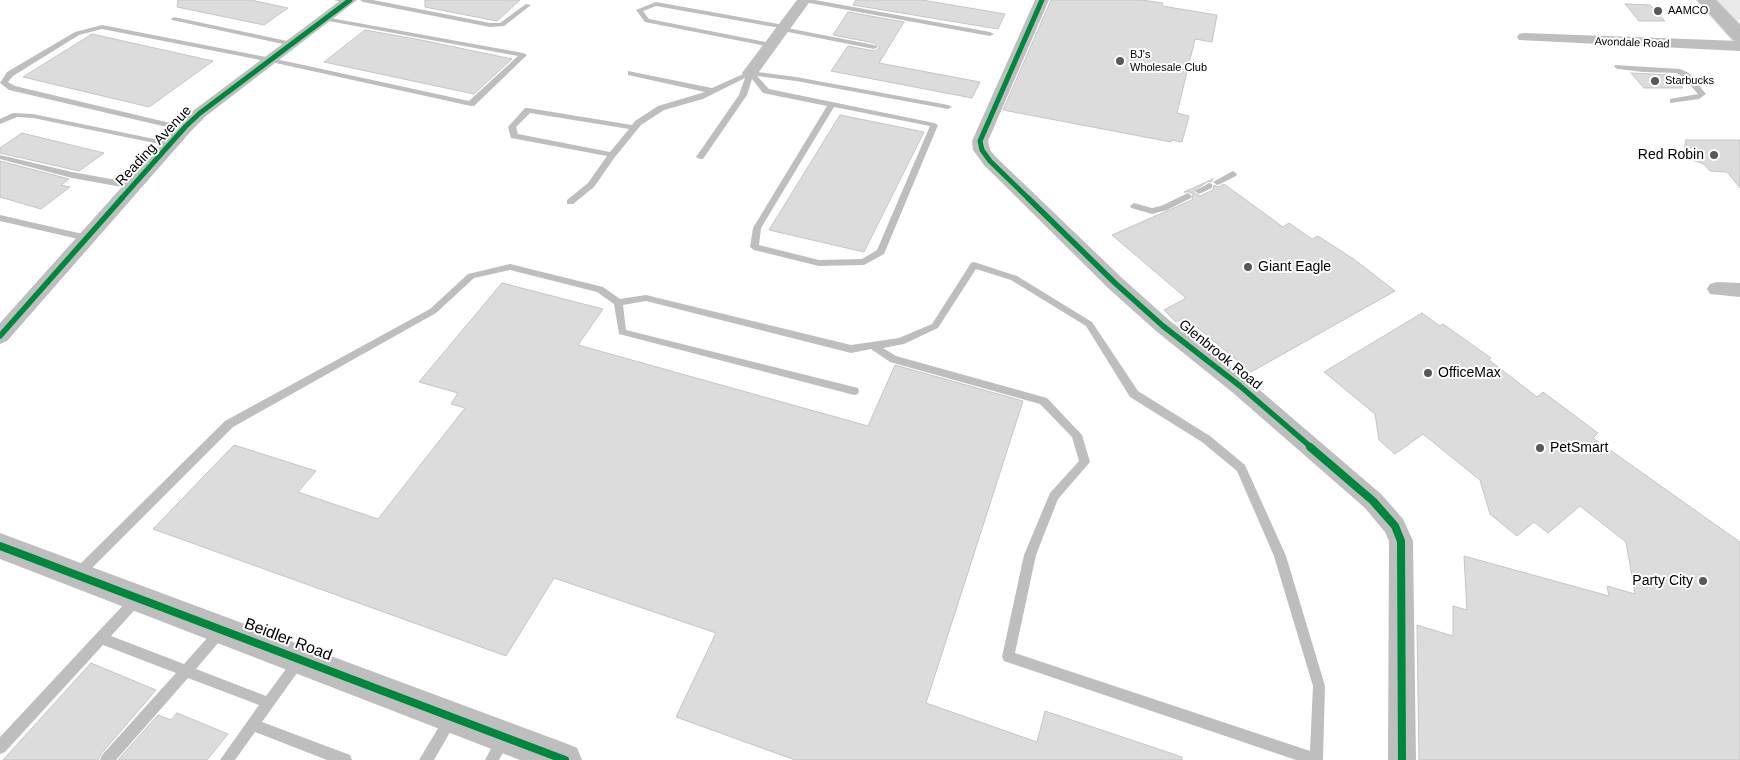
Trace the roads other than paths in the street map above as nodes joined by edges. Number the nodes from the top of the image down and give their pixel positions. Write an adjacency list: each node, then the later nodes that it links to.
1 (349, 0): 5 (lane); 7 (street, Reading Avenue)
2 (804, 0): 8 (street); 9 (lane)
3 (1042, 0): 66 (street, Glenbrook Road)
4 (1706, 0): 10 (main road)
5 (528, 5)
6 (174, 19): 12 (lane)
7 (325, 19): 12 (street, Reading Avenue); 16 (lane)
8 (783, 28): 13 (street); 13 (lane); 15 (lane)
9 (990, 34)
10 (1740, 36)
11 (1524, 38): 14 (street, Avondale Road)
12 (292, 44): 16 (street, Reading Avenue)
13 (771, 45): 19 (street)
14 (1740, 46)
15 (874, 47)
16 (271, 60): 20 (lane); 27 (street, Reading Avenue)
17 (1618, 67): 22 (lane)
18 (632, 73): 21 (lane)
19 (750, 73): 21 (lane); 23 (lane); 24 (lane); 31 (lane)
20 (2, 84): 27 (lane)
21 (713, 91): 26 (lane)
22 (1673, 101)
23 (832, 104): 23 (lane)
24 (948, 107)
25 (0, 122): 28 (lane)
26 (634, 128): 29 (lane); 29 (lane)
27 (184, 129): 28 (street, Reading Avenue)
28 (169, 144): 34 (street, Reading Avenue)
29 (612, 155): 38 (lane)
30 (0, 157): 34 (lane)
31 (700, 157)
32 (1233, 174): 33 (lane)
33 (1218, 182)
34 (132, 186): 41 (street, Reading Avenue)
35 (1209, 186): 36 (lane)
36 (1199, 190)
37 (1188, 196): 39 (lane)
38 (570, 202)
39 (1134, 206)
40 (0, 218): 41 (lane)
41 (87, 238): 45 (street, Reading Avenue)
42 (1717, 289): 43 (street)
43 (1740, 290)
44 (618, 303): 46 (lane); 47 (lane); 49 (lane)
45 (0, 336)
46 (873, 346): 65 (lane); 65 (lane)
47 (854, 391)
48 (0, 546): 49 (street, Beidler Road)
49 (78, 574): 50 (street, Beidler Road)
50 (138, 598): 51 (street, Beidler Road); 52 (lane)
51 (223, 630): 53 (street, Beidler Road); 54 (lane)
52 (100, 638): 54 (lane); 58 (lane)
53 (300, 659): 55 (lane); 56 (street, Beidler Road)
54 (186, 671): 55 (lane); 60 (lane)
55 (269, 703): 57 (lane)
56 (452, 717): 59 (street, Beidler Road); 63 (lane)
57 (252, 725): 61 (lane); 62 (lane)
58 (0, 747)
59 (498, 748): 64 (street, Beidler Road)
60 (107, 760)
61 (227, 760)
62 (345, 760)
63 (426, 760)
64 (565, 760)
65 (1316, 760)
66 (1402, 760)

